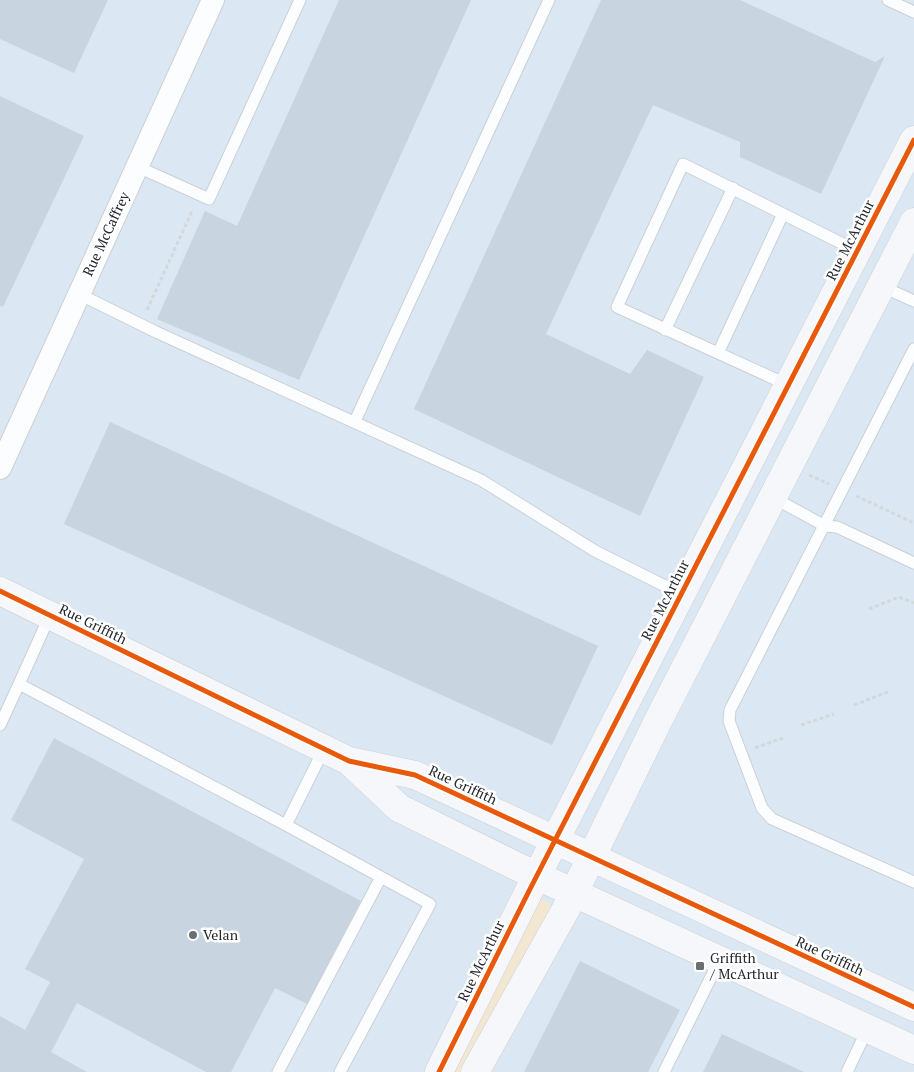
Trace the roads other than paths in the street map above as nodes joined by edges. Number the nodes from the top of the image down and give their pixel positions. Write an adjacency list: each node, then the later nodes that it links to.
1 (213, 0): 7 (street, Rue McCaffrey)
2 (300, 0): 7 (lane)
3 (548, 0): 19 (lane)
4 (888, 0): 5 (lane)
5 (914, 12)
6 (914, 142): 11 (street, Rue McArthur)
7 (138, 167): 13 (street, Rue McCaffrey)
8 (733, 188): 9 (lane); 15 (lane); 15 (lane)
9 (782, 216): 11 (lane); 17 (lane)
10 (914, 222): 12 (street)
11 (857, 252): 18 (street, Rue McArthur)
12 (881, 286): 14 (lane); 21 (street)
13 (79, 294): 19 (lane); 20 (street, Rue McCaffrey)
14 (914, 301)
15 (665, 330): 17 (lane)
16 (914, 349): 22 (lane)
17 (719, 351): 18 (lane)
18 (788, 385): 24 (street, Rue McArthur)
19 (355, 421): 24 (lane)
20 (0, 468)
21 (772, 498): 22 (lane); 33 (street)
22 (825, 526): 23 (lane); 36 (lane)
23 (914, 563)
24 (681, 594): 32 (street, Rue McArthur)
25 (3, 596): 26 (street, Rue Griffith)
26 (50, 615): 27 (lane); 29 (street, Rue Griffith)
27 (19, 684): 28 (lane); 31 (lane)
28 (0, 726)
29 (324, 749): 30 (street, Rue Griffith); 31 (lane)
30 (349, 761): 32 (street, Rue Griffith); 34 (street, Rue Griffith)
31 (286, 825): 35 (lane)
32 (556, 841): 33 (street, Rue Griffith); 34 (street, Rue McArthur)
33 (591, 856): 37 (street); 39 (street, Rue Griffith)
34 (537, 876): 37 (street, Rue Griffith); 44 (street, Rue McArthur)
35 (381, 877): 42 (lane); 43 (lane)
36 (914, 882)
37 (574, 892): 38 (street, Rue Griffith); 45 (street)
38 (720, 959): 40 (street, Rue Griffith); 46 (lane)
39 (913, 1004)
40 (868, 1028): 41 (street, Rue Griffith); 47 (lane)
41 (914, 1050)
42 (278, 1072)
43 (340, 1072)
44 (439, 1072)
45 (475, 1072)
46 (664, 1072)
47 (847, 1072)

